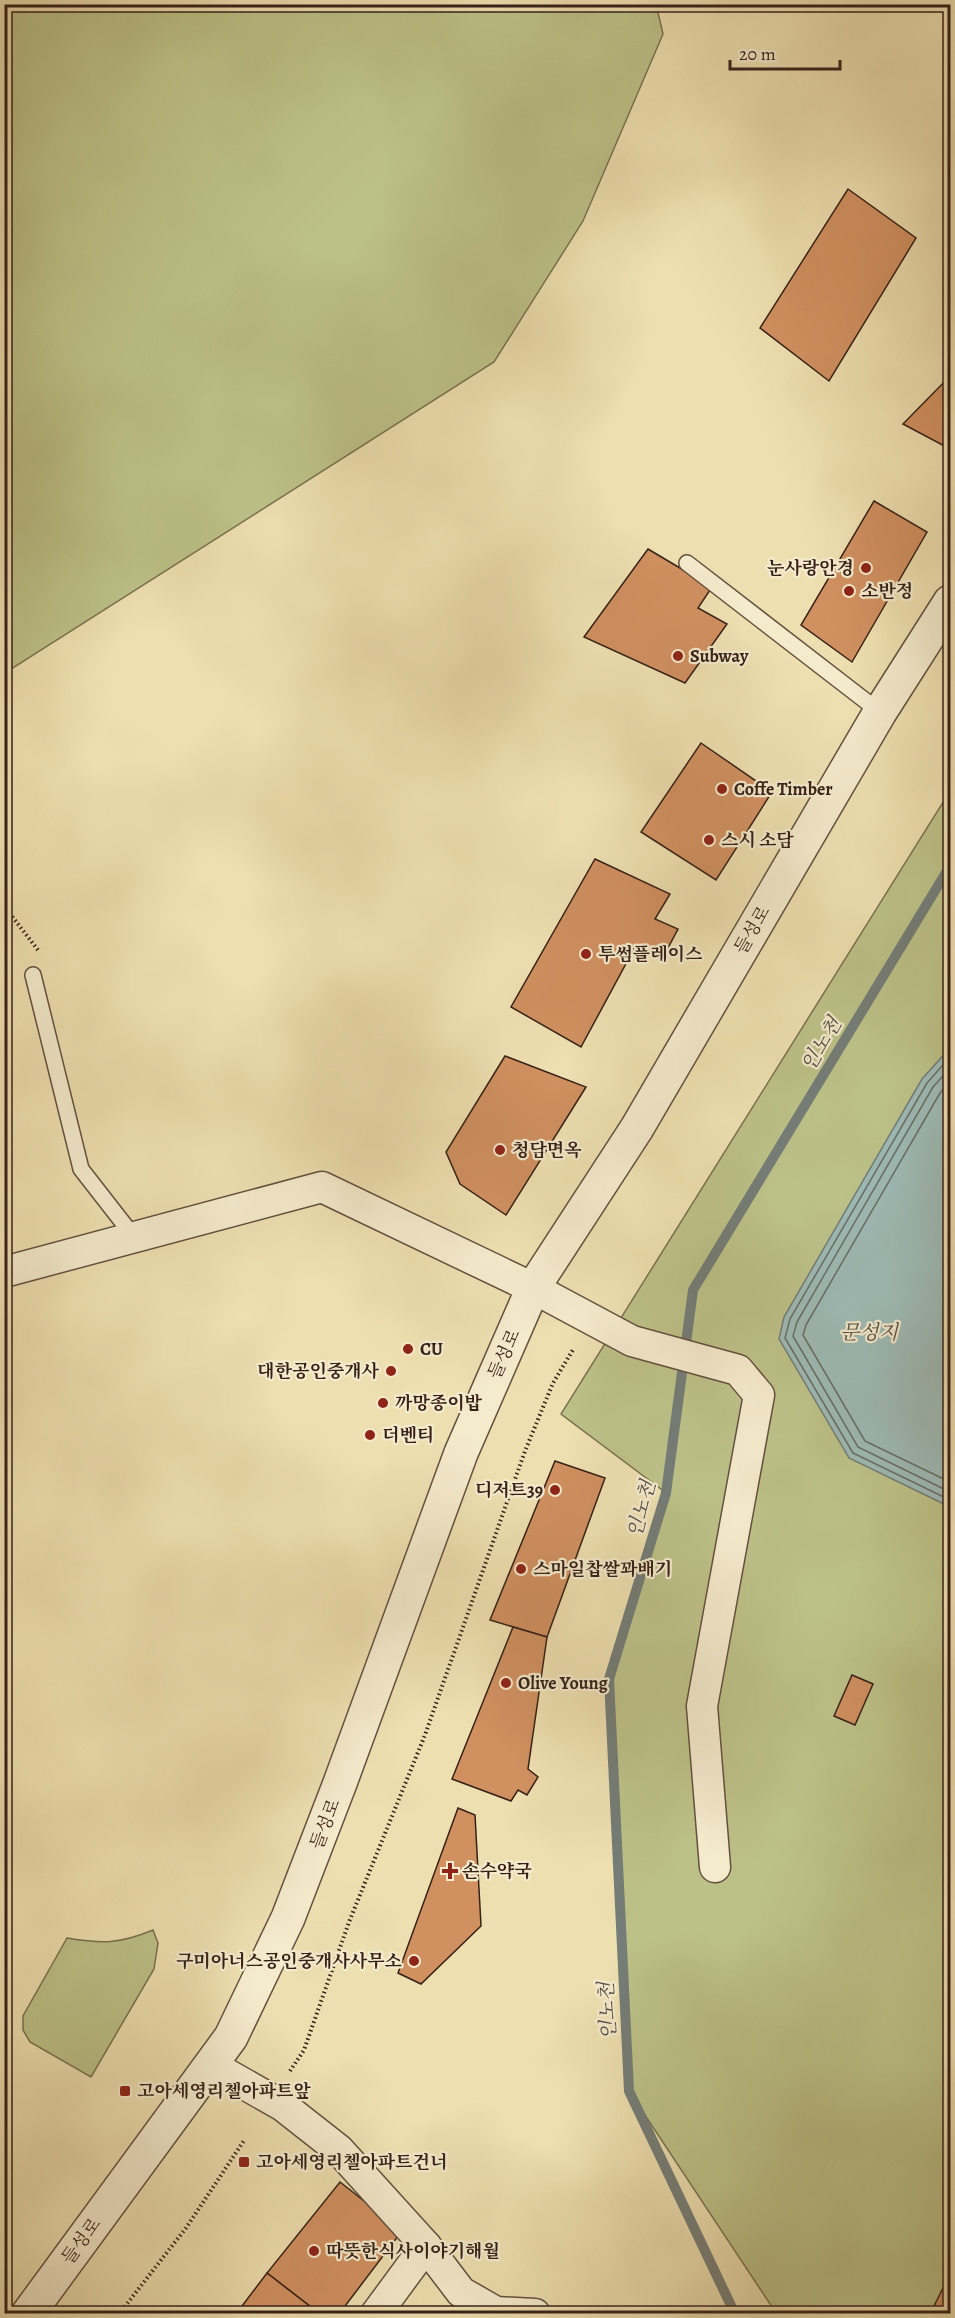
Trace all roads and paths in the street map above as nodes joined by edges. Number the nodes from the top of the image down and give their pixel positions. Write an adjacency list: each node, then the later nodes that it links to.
1 (687, 563): 3 (lane)
2 (951, 602): 3 (street, 들성로)
3 (880, 712): 8 (street, 들성로)
4 (4, 906): 5 (path)
5 (33, 975): 6 (lane)
6 (134, 1237): 7 (street); 8 (street)
7 (4, 1272)
8 (533, 1288): 10 (street); 11 (street, 들성로)
9 (555, 1379): 12 (path)
10 (715, 1867)
11 (211, 2065): 14 (street); 15 (street, 들성로)
12 (290, 2072)
13 (245, 2139): 16 (path)
14 (426, 2246): 17 (street); 18 (street)
15 (28, 2313)
16 (119, 2313)
17 (376, 2313)
18 (535, 2313)

